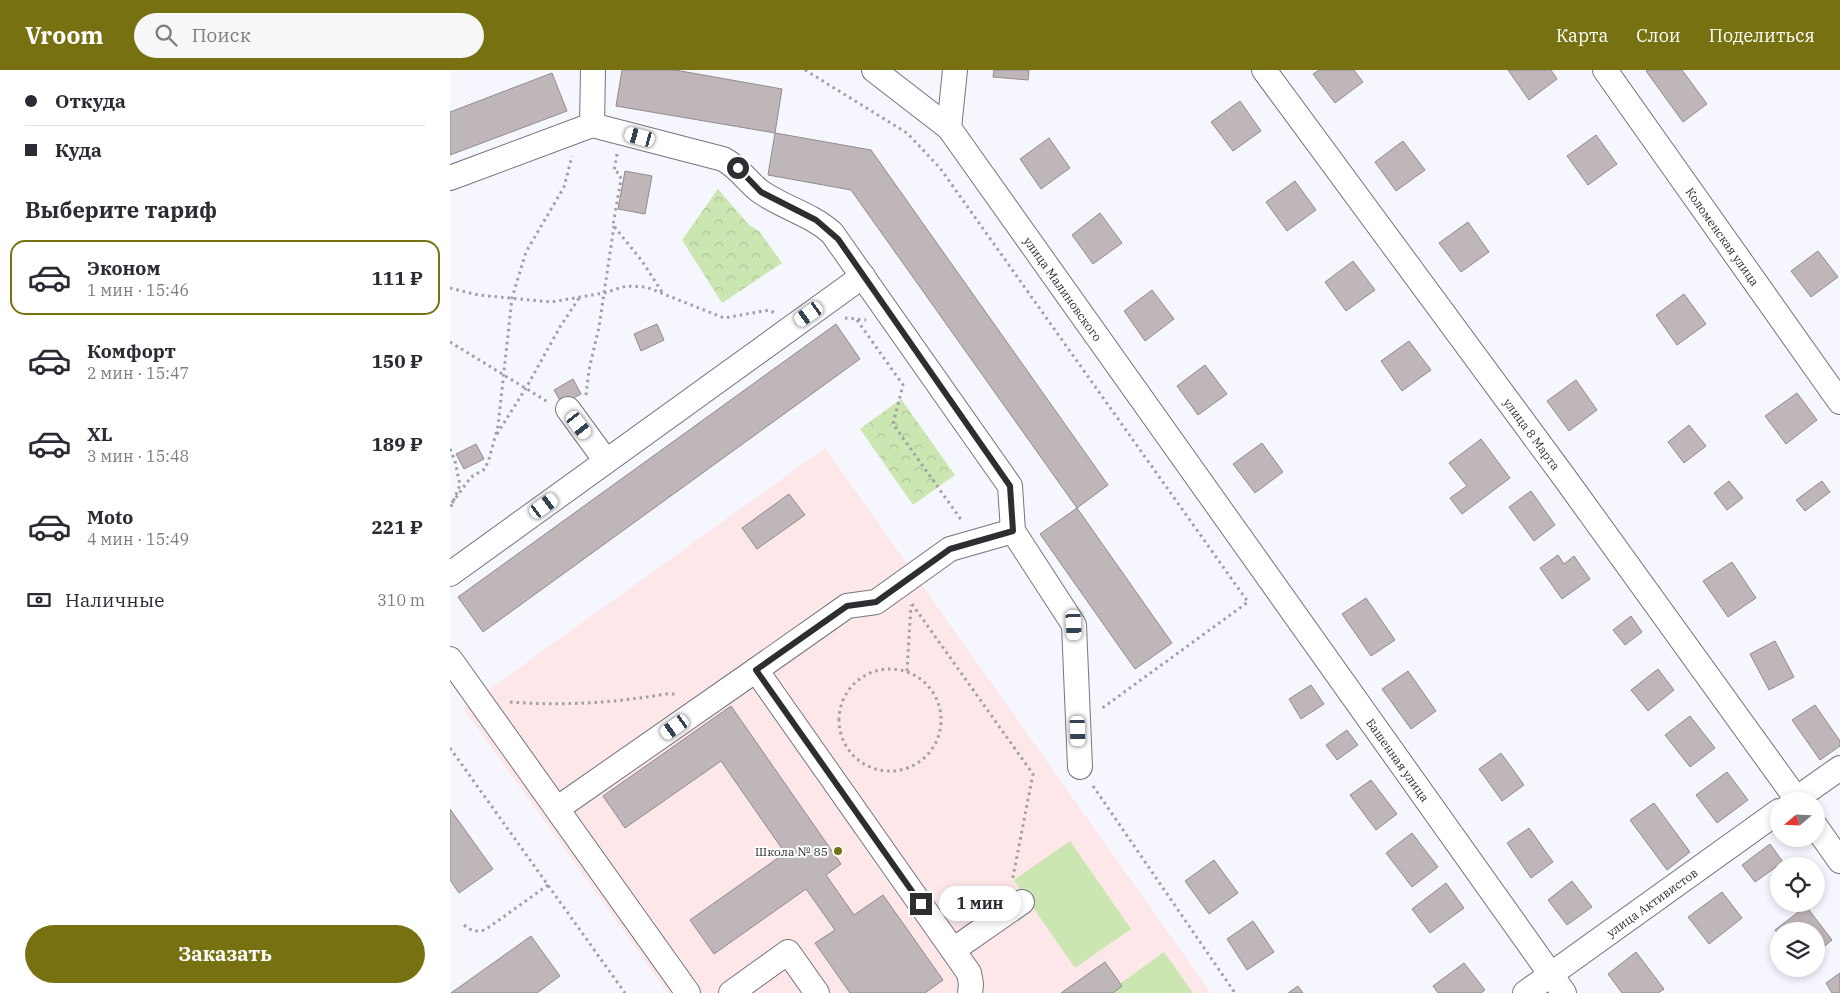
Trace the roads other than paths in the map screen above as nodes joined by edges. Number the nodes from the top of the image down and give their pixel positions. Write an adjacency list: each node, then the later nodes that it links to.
1 (592, 70): 6 (street)
2 (874, 70): 7 (street, улица Малиновского)
3 (955, 70): 7 (street)
4 (1264, 70): 20 (street, улица 8 Марта)
5 (1605, 70): 10 (street, Коломенская улица)
6 (584, 128): 8 (street); 9 (street)
7 (948, 128): 13 (street, улица Малиновского)
8 (450, 178)
9 (863, 276): 12 (street); 14 (street)
10 (1840, 402)
11 (576, 420): 12 (street)
12 (606, 461): 15 (street)
13 (1232, 527): 28 (street, Башенная улица)
14 (1013, 531): 17 (street); 18 (street)
15 (450, 574)
16 (450, 658): 22 (street)
17 (756, 670): 22 (street); 27 (street)
18 (1080, 767)
19 (1840, 768): 21 (street, улица Активистов)
20 (1783, 792)
21 (1806, 792)
22 (558, 808): 29 (street)
23 (1770, 818): 28 (street, улица Активистов)
24 (1825, 840): 25 (street)
25 (1840, 861)
26 (1022, 902): 27 (street)
27 (953, 950): 32 (street)
28 (1550, 974): 33 (street, улица Активистов); 34 (street, Башенная улица)
29 (688, 993)
30 (731, 993): 31 (street)
31 (817, 993)
32 (970, 993)
33 (1525, 993)
34 (1564, 993)

